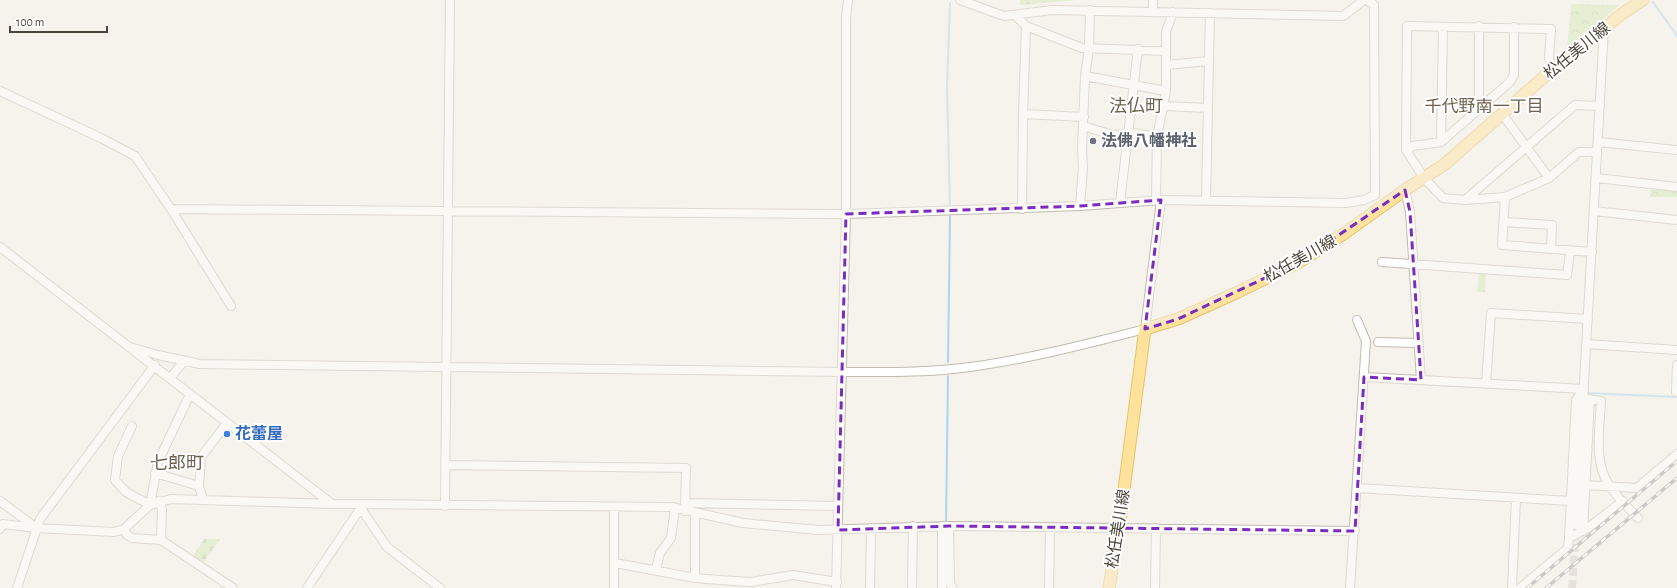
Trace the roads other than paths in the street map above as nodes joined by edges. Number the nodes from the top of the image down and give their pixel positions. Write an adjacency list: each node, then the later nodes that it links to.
1 (450, 0): 57 (street)
2 (848, 0): 58 (street)
3 (960, 0): 11 (street)
4 (1153, 0): 8 (street)
5 (1365, 0): 10 (street); 50 (street)
6 (1643, 0): 16 (main road, 松任美川線)
7 (1090, 10): 8 (street); 11 (street); 17 (street)
8 (1153, 12): 9 (street)
9 (1173, 12): 10 (street); 19 (street)
10 (1210, 13): 20 (street)
11 (1015, 15): 12 (street)
12 (1026, 26): 17 (street); 31 (street)
13 (1478, 26): 14 (street); 15 (street); 30 (street)
14 (1443, 27): 37 (street); 40 (street)
15 (1514, 27): 22 (street); 30 (street)
16 (1604, 28): 22 (main road, 松任美川線); 28 (street)
17 (1089, 48): 18 (street); 23 (street)
18 (1138, 49): 19 (street); 24 (street)
19 (1166, 51): 21 (street)
20 (1209, 61): 21 (street); 29 (street)
21 (1166, 65): 26 (street)
22 (1554, 69): 32 (main road, 松任美川線)
23 (1085, 76): 24 (street); 33 (street)
24 (1133, 86): 26 (street); 35 (street)
25 (0, 91): 54 (street)
26 (1166, 91): 27 (street)
27 (1164, 106): 29 (street); 36 (street)
28 (1600, 106): 38 (street); 39 (street)
29 (1208, 108): 50 (street)
30 (1479, 109): 37 (street)
31 (1023, 114): 33 (street); 55 (street)
32 (1503, 115): 39 (street); 43 (main road, 松任美川線)
33 (1084, 117): 34 (street)
34 (1083, 126): 35 (street); 53 (street)
35 (1127, 133): 36 (street); 52 (street)
36 (1157, 137): 49 (street)
37 (1441, 142): 40 (street)
38 (1598, 142): 41 (street); 42 (street)
39 (1528, 146): 44 (street); 51 (street)
40 (1406, 150): 43 (street)
41 (1677, 150)
42 (1597, 152): 44 (street); 45 (street)
43 (1424, 178): 47 (main road, 松任美川線); 51 (street)
44 (1549, 178): 48 (street)
45 (1596, 178): 46 (street); 56 (street)
46 (1677, 187)
47 (1404, 190): 66 (street); 70 (main road, 松任美川線)
48 (1505, 197): 51 (street); 60 (street)
49 (1159, 200): 50 (street); 52 (street); 70 (street)
50 (1206, 200)
51 (1465, 200)
52 (1120, 203): 53 (street)
53 (1080, 206): 55 (street)
54 (171, 208): 57 (street); 67 (street)
55 (1022, 208): 58 (street)
56 (1594, 211): 59 (street); 64 (street)
57 (448, 212): 58 (street); 79 (street)
58 (846, 214): 80 (street)
59 (1677, 220)
60 (1504, 222): 62 (street); 62 (street)
61 (0, 247): 74 (street)
62 (1551, 249): 63 (street)
63 (1570, 252): 64 (street); 66 (street)
64 (1592, 252): 68 (street)
65 (1382, 262): 66 (street)
66 (1413, 264): 72 (street)
67 (231, 306)
68 (1588, 319): 73 (street); 84 (street)
69 (1357, 320): 81 (street)
70 (1145, 330): 80 (street); 119 (main road, 松任美川線)
71 (1378, 342): 72 (street)
72 (1418, 343): 83 (street)
73 (1586, 344): 75 (street); 85 (street)
74 (130, 346): 76 (street); 77 (street)
75 (1677, 350)
76 (184, 361): 79 (street); 82 (street)
77 (155, 365): 82 (street); 117 (street)
78 (1677, 365): 86 (street)
79 (446, 367): 80 (street); 92 (street)
80 (842, 372): 108 (street)
81 (1364, 377): 83 (street); 97 (street)
82 (171, 378): 87 (street)
83 (1421, 380): 84 (street)
84 (1486, 384): 85 (street)
85 (1584, 389): 88 (street); 102 (street)
86 (1676, 392)
87 (190, 394): 89 (street); 93 (street)
88 (1587, 399): 94 (street); 96 (street); 121 (street)
89 (227, 423): 95 (street); 104 (street)
90 (132, 426): 105 (street)
91 (1677, 454): 96 (street)
92 (445, 465): 107 (street); 110 (street)
93 (155, 473): 95 (street); 105 (street)
94 (1585, 485): 96 (street); 121 (street)
95 (199, 486): 99 (street)
96 (1609, 486): 103 (street)
97 (1357, 488): 98 (street); 125 (street)
98 (1516, 498): 102 (street); 148 (street)
99 (203, 500): 101 (street); 104 (street)
100 (0, 501): 117 (street)
101 (159, 501): 105 (street); 127 (street)
102 (1571, 501): 126 (street)
103 (1623, 501): 113 (street); 121 (street)
104 (332, 504): 106 (street)
105 (150, 505): 122 (street)
106 (359, 506): 107 (street); 136 (street); 137 (street)
107 (445, 506): 109 (street)
108 (838, 506): 110 (street); 123 (street)
109 (614, 507): 111 (street); 128 (street)
110 (685, 507): 111 (street); 112 (street)
111 (675, 508): 129 (street)
112 (695, 513): 123 (street); 130 (street)
113 (1638, 518)
114 (1, 525): 117 (street)
115 (913, 526): 116 (street); 124 (street); 141 (street)
116 (946, 526): 118 (street); 142 (street); 143 (street)
117 (36, 528): 122 (street); 134 (street)
118 (1050, 528): 119 (street); 144 (street)
119 (1119, 528): 120 (street); 145 (main road, 松任美川線)
120 (1156, 528): 125 (street); 146 (street)
121 (1580, 528): 126 (street)
122 (124, 529): 127 (street)
123 (838, 530): 124 (street); 133 (street)
124 (871, 530): 140 (street)
125 (1355, 531): 147 (street)
126 (1569, 538): 149 (street)
127 (161, 540): 135 (street)
128 (615, 563): 129 (street); 138 (street)
129 (656, 569): 130 (street)
130 (695, 578): 132 (street)
131 (776, 579): 132 (street); 133 (street); 139 (street)
132 (722, 584)
133 (837, 585)
134 (18, 588)
135 (233, 588)
136 (307, 588)
137 (440, 588)
138 (614, 588)
139 (775, 588)
140 (870, 588)
141 (912, 588)
142 (942, 588)
143 (952, 588)
144 (1049, 588)
145 (1109, 588)
146 (1155, 588)
147 (1350, 588)
148 (1512, 588)
149 (1520, 588)

